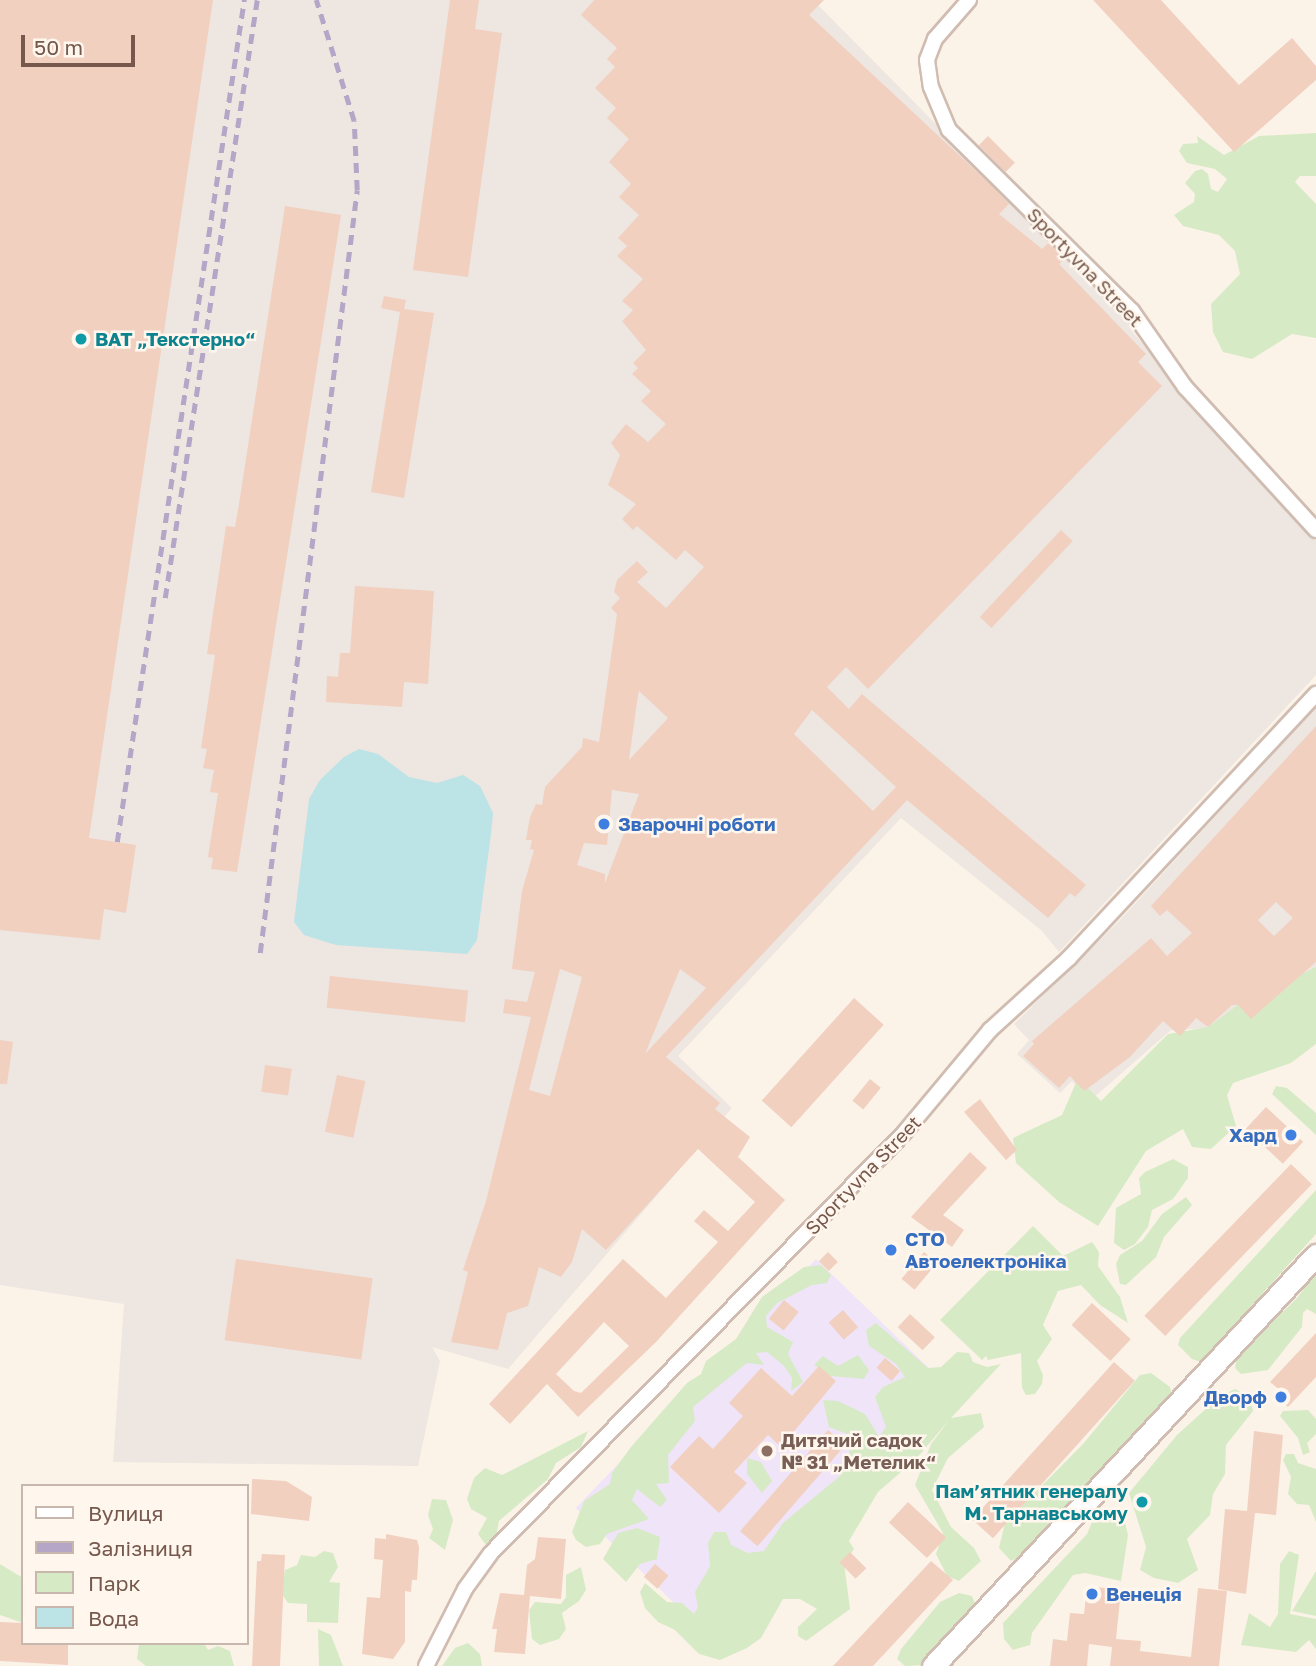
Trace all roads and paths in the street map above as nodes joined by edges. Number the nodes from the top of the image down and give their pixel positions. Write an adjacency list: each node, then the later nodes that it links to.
1 (969, 0): 2 (street, Sportyvna Street)
2 (1316, 530)
3 (1316, 694): 5 (street, Sportyvna Street)
4 (1316, 1255): 6 (main road)
5 (426, 1666)
6 (933, 1666)

